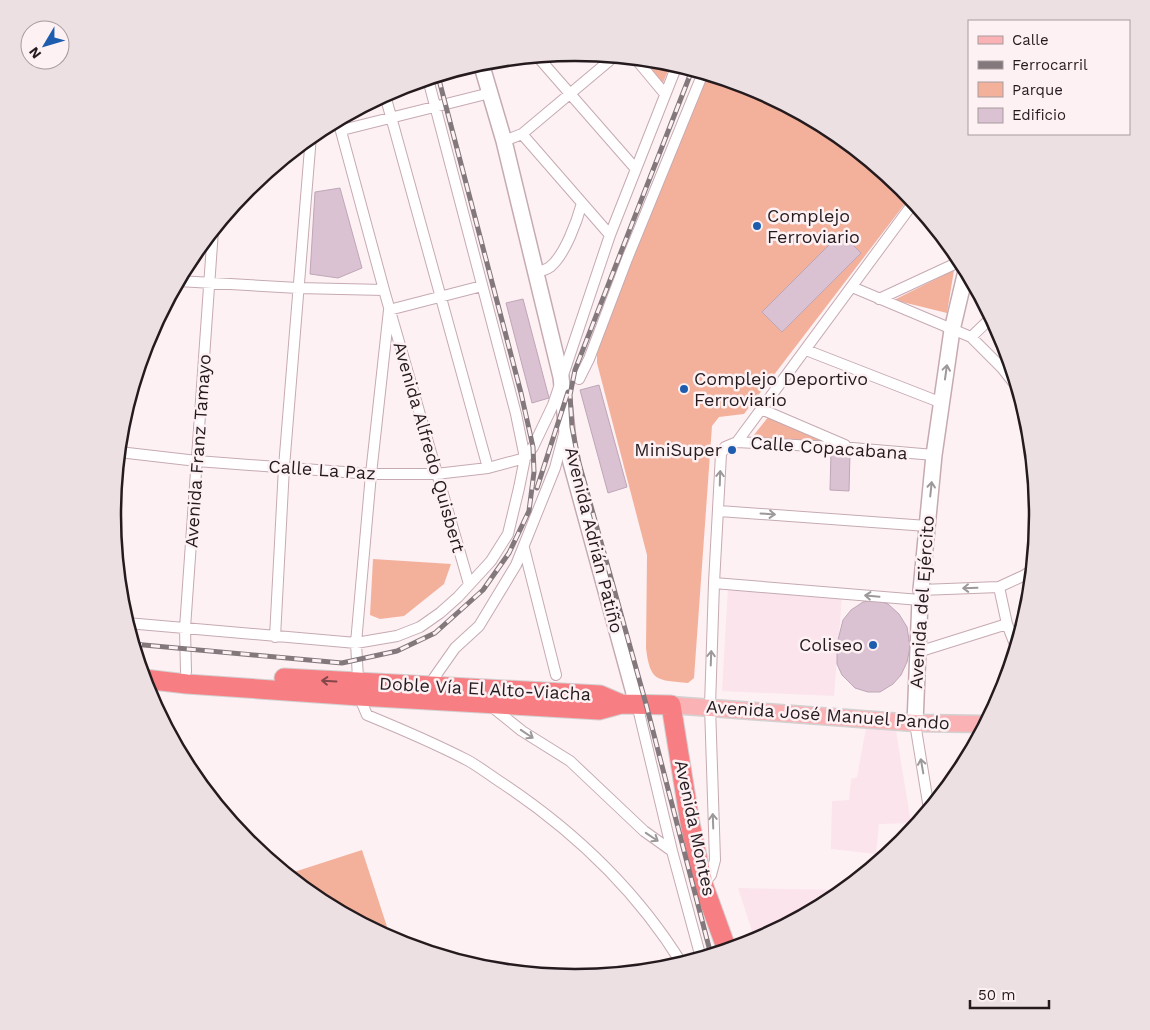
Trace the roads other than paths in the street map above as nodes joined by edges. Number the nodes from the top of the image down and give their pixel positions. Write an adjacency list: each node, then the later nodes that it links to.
1 (542, 62): 9 (street)
2 (608, 62): 9 (street)
3 (642, 66): 10 (street)
4 (484, 71): 8 (street, Avenida Adrián Patiño)
5 (674, 72): 10 (street)
6 (700, 79): 42 (street)
7 (430, 85): 12 (street)
8 (490, 93): 12 (street); 17 (street, Avenida Adrián Patiño)
9 (570, 94): 16 (street); 19 (street)
10 (665, 94): 19 (street)
11 (387, 102): 13 (street)
12 (436, 107): 13 (street); 29 (street)
13 (392, 118): 14 (street); 33 (street)
14 (348, 122)
15 (340, 127): 32 (street, Avenida Alfredo Quisbert)
16 (522, 134): 17 (street); 20 (street)
17 (504, 141): 25 (street, Avenida Adrián Patiño)
18 (310, 147): 31 (street)
19 (636, 168): 22 (street)
20 (582, 203): 22 (street); 25 (street)
21 (909, 209): 30 (street)
22 (610, 235): 41 (street)
23 (212, 243): 28 (street, Avenida Franz Tamayo)
24 (953, 265): 34 (street)
25 (536, 272): 41 (street, Avenida Adrián Patiño)
26 (186, 281): 28 (street)
27 (964, 281): 37 (street, Avenida del Ejército)
28 (210, 282): 31 (street); 51 (street, Avenida Franz Tamayo)
29 (482, 286): 33 (street); 50 (street)
30 (852, 287): 34 (street); 39 (street)
31 (298, 288): 32 (street); 52 (street)
32 (384, 290): 35 (street, Avenida Alfredo Quisbert)
33 (440, 297): 35 (street); 53 (street)
34 (879, 298): 37 (street)
35 (390, 310): 54 (street); 55 (street, Avenida Alfredo Quisbert)
36 (986, 323): 38 (street)
37 (952, 330): 38 (street); 43 (street, Avenida del Ejército, one-way to 37)
38 (970, 337): 40 (street)
39 (806, 350): 43 (street); 44 (street)
40 (1006, 373)
41 (561, 378): 45 (street, Avenida Adrián Patiño); 50 (street)
42 (579, 379)
43 (942, 403): 49 (street, Avenida del Ejército)
44 (761, 409): 46 (street); 47 (street)
45 (567, 426): 58 (street); 78 (street, Avenida Adrián Patiño)
46 (737, 442): 47 (street, Calle Copacabana); 56 (street, Calle Copacabana, one-way to 46)
47 (852, 448): 49 (street, Calle Copacabana)
48 (126, 453): 51 (street, Calle La Paz)
49 (934, 455): 57 (street, Avenida del Ejército, one-way to 49)
50 (525, 458): 53 (street, Calle La Paz); 61 (street)
51 (197, 461): 52 (street, Calle La Paz); 66 (street, Avenida Franz Tamayo)
52 (284, 468): 54 (street, Calle La Paz); 68 (street)
53 (488, 468): 55 (street, Calle La Paz)
54 (370, 474): 55 (street, Calle La Paz); 69 (street)
55 (436, 474): 61 (street, Avenida Alfredo Quisbert)
56 (719, 511): 57 (street, one-way to 57); 60 (street)
57 (927, 526): 63 (street, Avenida del Ejército)
58 (524, 548): 73 (street); 75 (street)
59 (1025, 574): 62 (street)
60 (714, 583): 63 (street, one-way to 60); 80 (street, one-way to 60)
61 (469, 584): 69 (street)
62 (999, 587): 63 (street, one-way to 63); 65 (street)
63 (921, 595): 70 (street, Avenida del Ejército)
64 (135, 624): 66 (street)
65 (1007, 624): 67 (street); 70 (street)
66 (185, 628): 68 (street); 72 (street, Avenida Franz Tamayo)
67 (1012, 636)
68 (275, 637): 69 (street)
69 (356, 643): 76 (street)
70 (918, 652): 81 (street, Avenida del Ejército)
71 (148, 668): 72 (highway, Doble Vía El Alto-Viacha)
72 (186, 672): 76 (highway, Doble Vía El Alto-Viacha, one-way to 72)
73 (556, 675)
74 (152, 680): 76 (highway, Doble Vía El Alto-Viacha)
75 (429, 685): 76 (highway, Doble Vía El Alto-Viacha); 78 (highway, Doble Vía El Alto-Viacha)
76 (359, 689): 77 (highway, Doble Vía El Alto-Viacha); 88 (street)
77 (488, 704): 78 (highway, Doble Vía El Alto-Viacha); 84 (street, one-way to 84)
78 (629, 704): 79 (highway); 84 (street, Avenida Adrián Patiño)
79 (671, 705): 80 (main road, Avenida José Manuel Pando); 85 (highway, Avenida Montes)
80 (710, 706): 81 (main road, Avenida José Manuel Pando); 85 (street, one-way to 80)
81 (915, 723): 82 (main road, Avenida José Manuel Pando); 83 (street, Avenida del Ejército, one-way to 81)
82 (978, 724)
83 (928, 799)
84 (672, 851): 87 (street, Avenida Adrián Patiño)
85 (704, 884): 86 (highway, Avenida Montes)
86 (725, 944)
87 (699, 951)
88 (677, 957)

